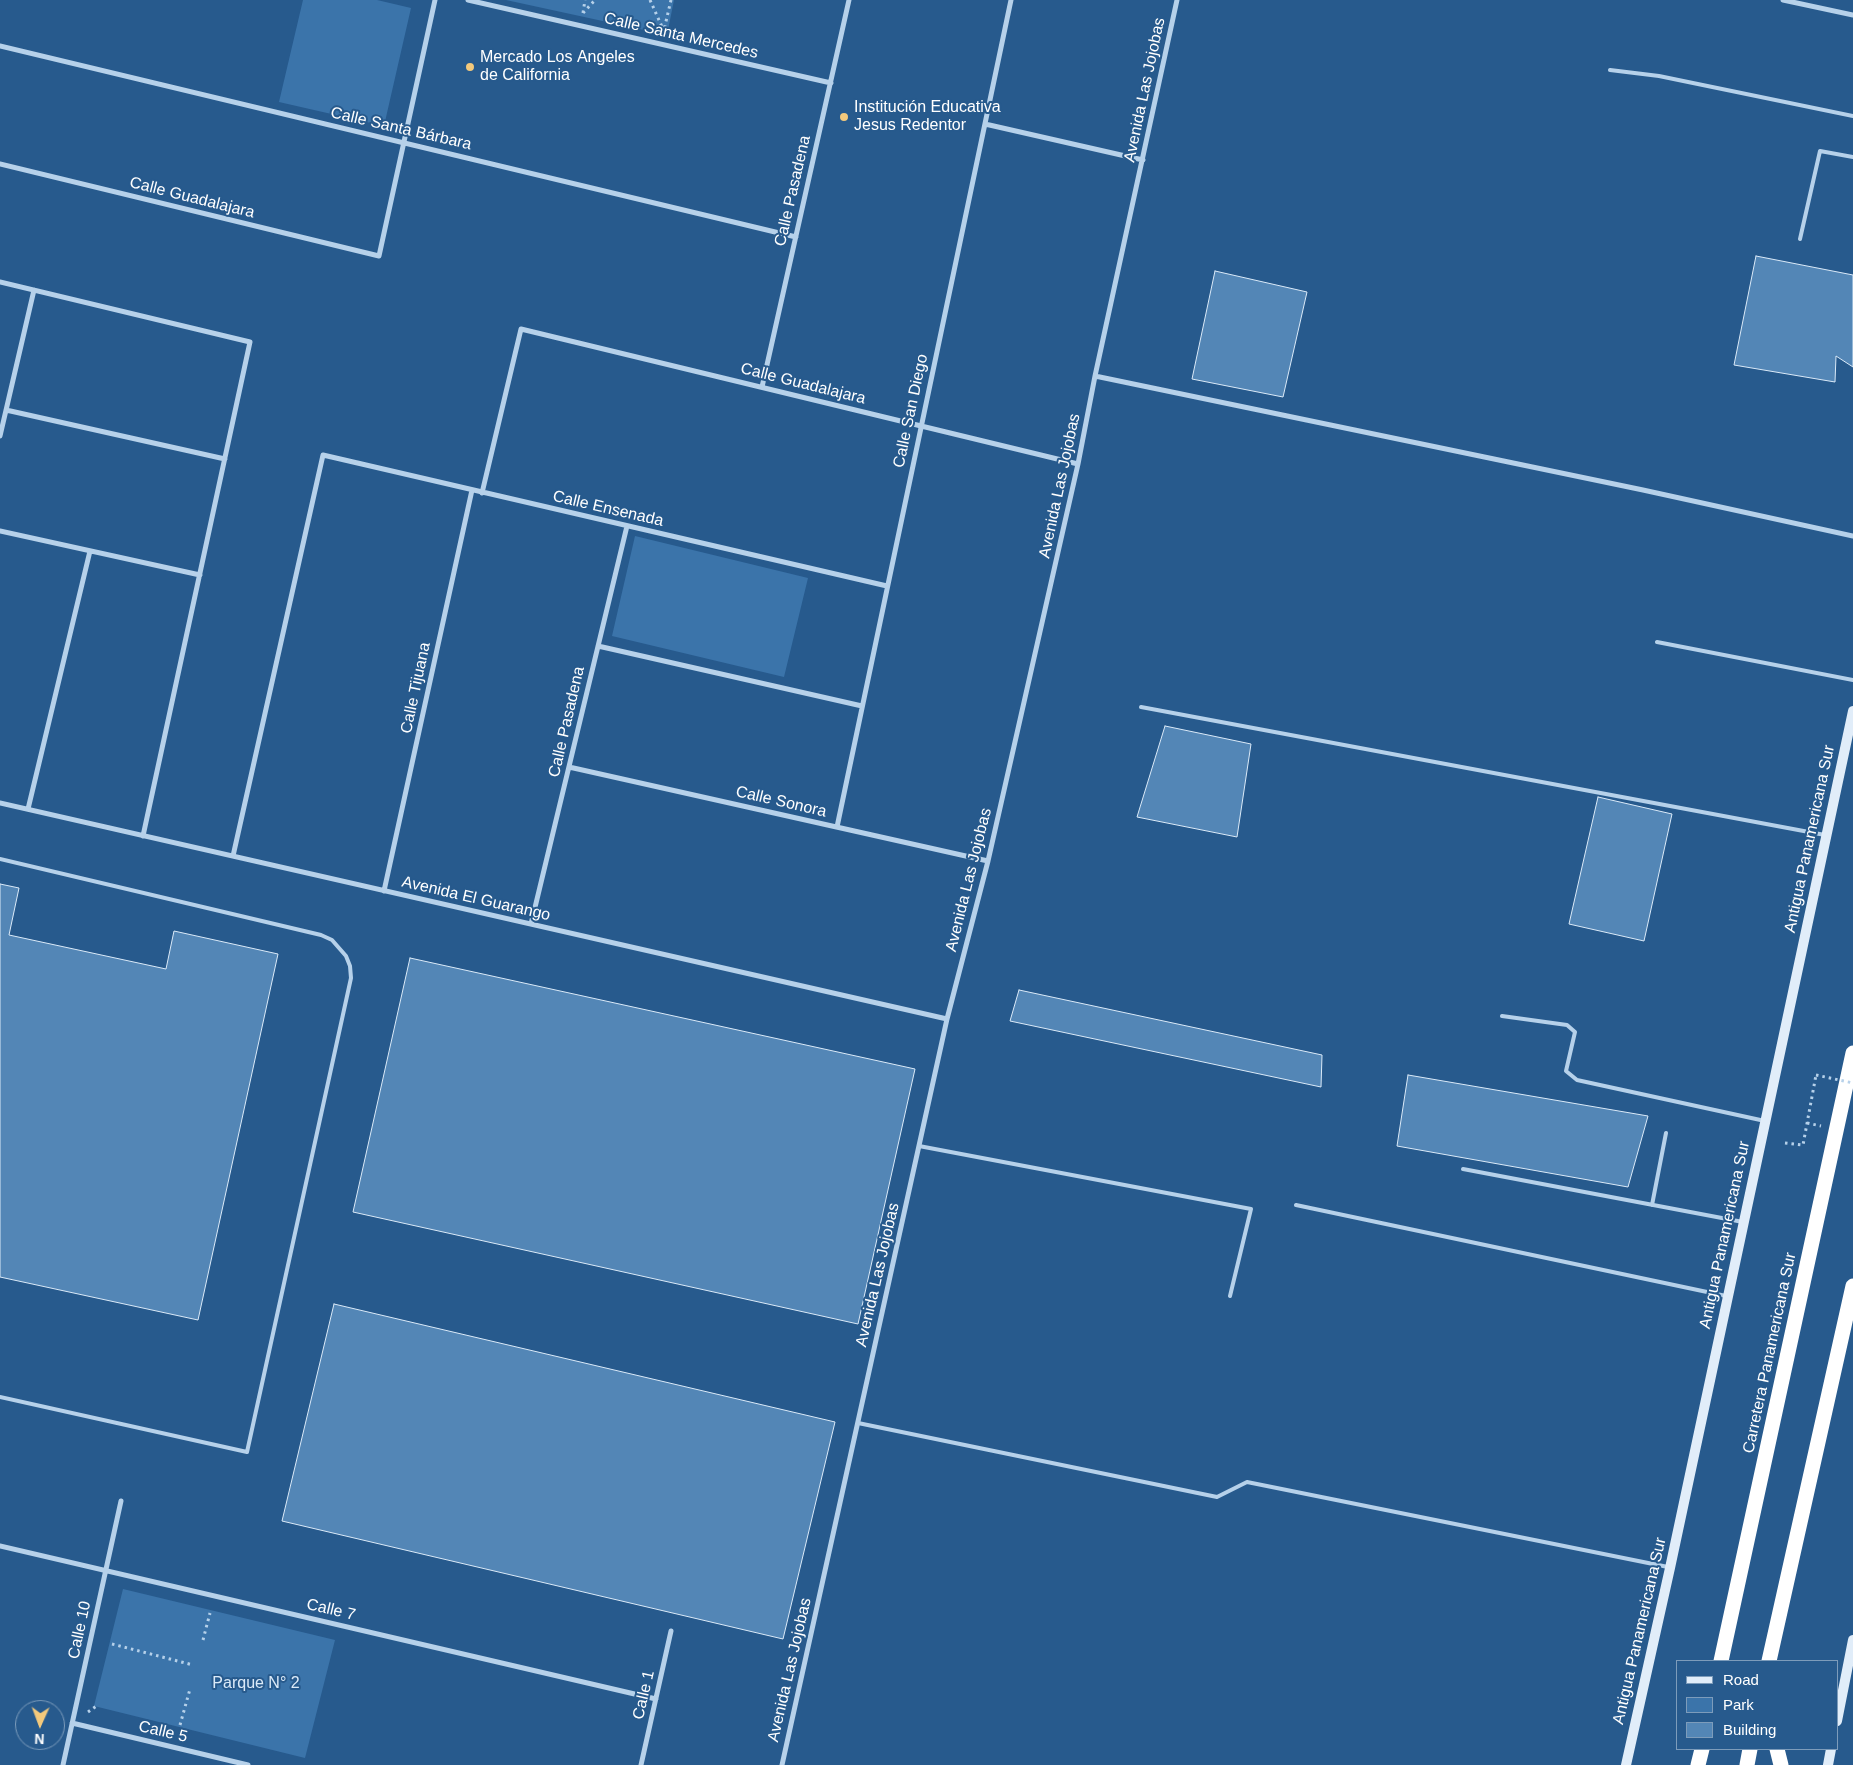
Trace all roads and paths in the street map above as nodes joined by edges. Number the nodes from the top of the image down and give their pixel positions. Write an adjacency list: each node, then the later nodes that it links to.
1 (435, 0): 23 (street)
2 (468, 0): 14 (street, Calle Santa Mercedes)
3 (585, 0): 11 (path)
4 (595, 0): 11 (path)
5 (650, 0): 16 (path)
6 (671, 0): 16 (path)
7 (849, 0): 20 (street, Calle Pasadena)
8 (1011, 0): 22 (street, Calle San Diego)
9 (1177, 0): 25 (street, Avenida Las Jojobas)
10 (1783, 0): 13 (street)
11 (583, 12): 12 (path); 14 (path)
12 (592, 14)
13 (1853, 15)
14 (580, 26): 17 (street, Calle Santa Mercedes)
15 (655, 28): 16 (path)
16 (664, 30): 17 (path)
17 (661, 44): 20 (street, Calle Santa Mercedes)
18 (0, 46): 23 (street, Calle Santa Bárbara)
19 (1610, 70): 21 (lane)
20 (830, 83): 27 (street, Calle Pasadena)
21 (1853, 116)
22 (985, 124): 25 (street); 34 (street, Calle San Diego)
23 (404, 143): 26 (street, Calle Guadalajara); 27 (street, Calle Santa Bárbara)
24 (1853, 157): 28 (lane)
25 (1144, 160): 31 (street, Avenida Las Jojobas)
26 (0, 164)
27 (796, 237): 32 (street, Calle Pasadena)
28 (1800, 239)
29 (0, 282): 30 (street)
30 (34, 290): 33 (street); 36 (street)
31 (1095, 376): 37 (street, Avenida Las Jojobas); 42 (street)
32 (762, 387): 34 (street, Calle Guadalajara); 39 (street, Calle Guadalajara)
33 (6, 410): 35 (street); 36 (street)
34 (921, 426): 37 (street, Calle Guadalajara); 45 (street, Calle San Diego)
35 (0, 436)
36 (225, 459): 44 (street)
37 (1078, 464): 60 (street, Avenida Las Jojobas)
38 (472, 490): 39 (street, Calle Ensenada); 58 (street, Calle Ensenada); 61 (street, Calle Tijuana)
39 (482, 493): 40 (street, Calle Ensenada)
40 (627, 526): 45 (street, Calle Ensenada); 47 (street, Calle Pasadena)
41 (0, 531): 43 (street)
42 (1853, 536)
43 (90, 551): 44 (street); 54 (street)
44 (200, 575): 56 (street)
45 (887, 586): 49 (street, Calle San Diego)
46 (1657, 642): 48 (lane)
47 (598, 646): 49 (street); 52 (street, Calle Pasadena)
48 (1853, 680)
49 (862, 706): 55 (street, Calle San Diego)
50 (1142, 707): 57 (lane)
51 (1853, 711): 57 (main road, Antigua Panamericana Sur)
52 (569, 767): 55 (street, Calle Sonora); 62 (street, Calle Pasadena)
53 (0, 803): 54 (street, Avenida El Guarango)
54 (28, 809): 56 (street, Avenida El Guarango)
55 (837, 827): 60 (street, Calle Sonora)
56 (143, 836): 58 (street, Avenida El Guarango)
57 (1827, 836): 67 (main road, Antigua Panamericana Sur)
58 (233, 856): 61 (street, Avenida El Guarango)
59 (0, 859): 79 (lane)
60 (988, 862): 64 (street, Avenida Las Jojobas)
61 (384, 891): 62 (street, Avenida El Guarango)
62 (531, 924): 64 (street, Avenida El Guarango)
63 (1502, 1016): 67 (lane)
64 (947, 1019): 70 (street, Avenida Las Jojobas)
65 (1853, 1053): 90 (highway, Carretera Panamericana Sur)
66 (1853, 1083): 69 (path, bridge)
67 (1764, 1121): 74 (main road, Antigua Panamericana Sur)
68 (1666, 1133): 73 (lane)
69 (1785, 1143)
70 (919, 1146): 76 (lane); 80 (street, Avenida Las Jojobas)
71 (1463, 1169): 73 (lane)
72 (1296, 1205): 77 (lane)
73 (1652, 1205): 74 (lane)
74 (1743, 1222): 77 (main road, Antigua Panamericana Sur)
75 (1853, 1286): 78 (highway)
76 (1230, 1296)
77 (1726, 1296): 83 (main road, Antigua Panamericana Sur)
78 (1851, 1300): 91 (highway)
79 (0, 1397)
80 (858, 1423): 83 (lane); 105 (street, Avenida Las Jojobas)
81 (121, 1501): 84 (street, Calle 10)
82 (0, 1546): 84 (street, Calle 7)
83 (1670, 1568): 106 (main road, Antigua Panamericana Sur)
84 (106, 1571): 94 (street, Calle 7); 96 (street, Calle 10)
85 (210, 1613): 87 (path)
86 (671, 1632): 94 (street, Calle 1)
87 (203, 1640)
88 (1853, 1640): 95 (main road)
89 (112, 1644): 92 (path)
90 (1721, 1660)
91 (1769, 1660)
92 (193, 1665)
93 (190, 1689): 97 (path)
94 (656, 1699): 104 (street, Calle 1)
95 (1838, 1716)
96 (72, 1723): 102 (street, Calle 10); 103 (street, Calle 5)
97 (180, 1725)
98 (1702, 1750): 107 (highway)
99 (1750, 1750): 108 (highway)
100 (1777, 1750): 109 (highway)
101 (1831, 1750): 110 (main road)
102 (63, 1765)
103 (248, 1765)
104 (641, 1765)
105 (782, 1765)
106 (1626, 1765)
107 (1698, 1765)
108 (1747, 1765)
109 (1780, 1765)
110 (1828, 1765)

